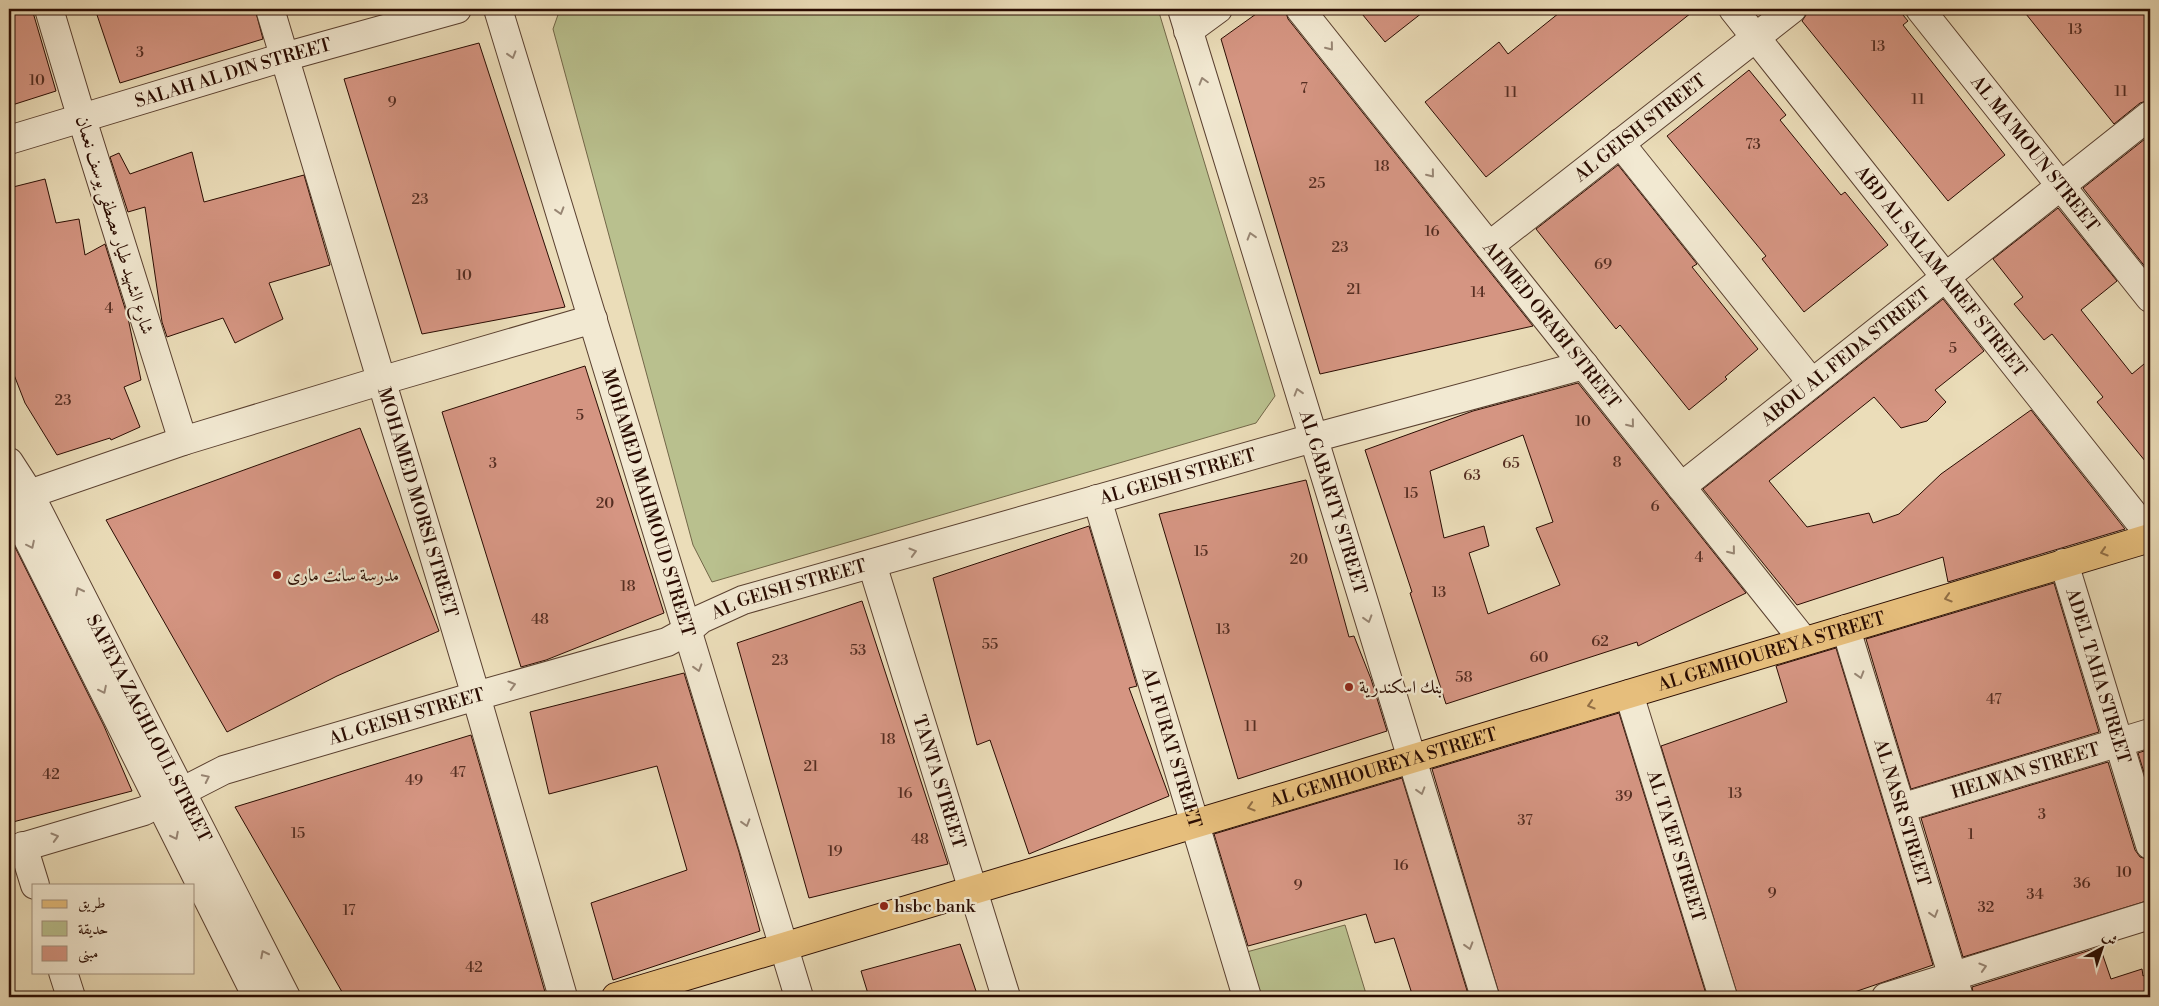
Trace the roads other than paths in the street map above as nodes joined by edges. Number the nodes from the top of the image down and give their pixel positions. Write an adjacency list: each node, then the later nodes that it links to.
1 (49, 9): 14 (street, شارع الشهيد طيار مصطفى يوسف نعمان)
2 (270, 9): 12 (street, MOHAMED MORSI STREET)
3 (457, 9): 12 (street, SALAH AL DIN STREET)
4 (498, 9): 21 (street, MOHAMED MAHMOUD STREET, one-way to 21)
5 (1218, 9): 10 (street)
6 (1300, 9): 18 (street, AHMED ORABI STREET, one-way to 18)
7 (1733, 9): 11 (street, ABD AL SALAM AREF STREET)
8 (1792, 9): 11 (street, AL GEISH STREET)
9 (1920, 9): 17 (street, AL MA'MOUN STREET)
10 (1185, 20): 25 (street, AL GABARTY STREET, one-way to 10)
11 (1756, 37): 16 (street, AL GEISH STREET); 19 (street, ABD AL SALAM AREF STREET)
12 (284, 57): 14 (street, SALAH AL DIN STREET); 23 (street, MOHAMED MORSI STREET)
13 (2150, 115): 17 (street, ABOU AL FEDA STREET)
14 (82, 119): 15 (street, SALAH AL DIN STREET); 26 (street, شارع الشهيد طيار مصطفى يوسف نعمان)
15 (9, 140)
16 (1620, 143): 18 (street, AL GEISH STREET); 24 (street)
17 (2060, 186): 19 (street, ABOU AL FEDA STREET); 20 (street, AL MA'MOUN STREET)
18 (1489, 246): 22 (street, AHMED ORABI STREET)
19 (1946, 277): 24 (street, ABOU AL FEDA STREET); 31 (street, ABD AL SALAM AREF STREET)
20 (2150, 298)
21 (593, 319): 23 (street); 35 (street, MOHAMED MAHMOUD STREET)
22 (1584, 365): 25 (street, AL GEISH STREET); 28 (street, AHMED ORABI STREET, one-way to 28)
23 (380, 381): 26 (street); 38 (street, MOHAMED MORSI STREET)
24 (1812, 383): 28 (street, ABOU AL FEDA STREET)
25 (1313, 438): 30 (street, AL GEISH STREET); 41 (street, AL GABARTY STREET, one-way to 41)
26 (184, 441): 29 (street)
27 (9, 462): 29 (street, SAFEYA ZAGHLOUL STREET)
28 (1681, 487): 36 (street, AHMED ORABI STREET, one-way to 36)
29 (16, 498): 42 (street, SAFEYA ZAGHLOUL STREET)
30 (1097, 499): 33 (street, AL GEISH STREET, one-way to 30); 44 (street, AL FURAT STREET)
31 (2150, 536): 32 (main road, AL GEMHOUREYA STREET, one-way to 32)
32 (2064, 563): 34 (main road, AL GEMHOUREYA STREET, one-way to 34); 40 (street, ADEL TAHA STREET)
33 (872, 564): 35 (street, AL GEISH STREET); 48 (street, TANTA STREET)
34 (1846, 629): 36 (main road, AL GEMHOUREYA STREET); 43 (street, AL NASR STREET, one-way to 43)
35 (688, 631): 38 (street, AL GEISH STREET, one-way to 35); 50 (street, MOHAMED MAHMOUD STREET, one-way to 50)
36 (1804, 641): 37 (main road, AL GEMHOUREYA STREET)
37 (1629, 694): 41 (main road, AL GEMHOUREYA STREET, one-way to 41); 62 (street, AL TA'EF STREET)
38 (476, 696): 42 (street, AL GEISH STREET, one-way to 38); 56 (street, MOHAMED MORSI STREET)
39 (2150, 733): 40 (street, HELWAN STREET)
40 (2119, 742): 43 (street, HELWAN STREET); 45 (street, ADEL TAHA STREET)
41 (1412, 759): 44 (main road, AL GEMHOUREYA STREET, one-way to 44); 61 (street, AL GABARTY STREET, one-way to 61)
42 (170, 798): 46 (street, AL GEISH STREET, one-way to 42); 54 (street, SAFEYA ZAGHLOUL STREET, one-way to 54); 55 (street, SAFEYA ZAGHLOUL STREET, one-way to 42)
43 (1901, 808): 52 (street, AL NASR STREET, one-way to 52)
44 (1195, 824): 48 (main road, AL GEMHOUREYA STREET); 60 (street, AL FURAT STREET)
45 (2150, 845)
46 (16, 848): 47 (street)
47 (34, 884)
48 (972, 890): 50 (main road, AL GEMHOUREYA STREET); 59 (street, TANTA STREET)
49 (2150, 915): 52 (street, one-way to 49)
50 (783, 947): 57 (main road, AL GEMHOUREYA STREET); 58 (street, MOHAMED MAHMOUD STREET)
51 (64, 974): 53 (street)
52 (1956, 987): 63 (street)
53 (71, 997)
54 (257, 997)
55 (286, 997)
56 (563, 997)
57 (616, 997)
58 (799, 997)
59 (1006, 997)
60 (1247, 997)
61 (1485, 997)
62 (1723, 997)
63 (1886, 997)

